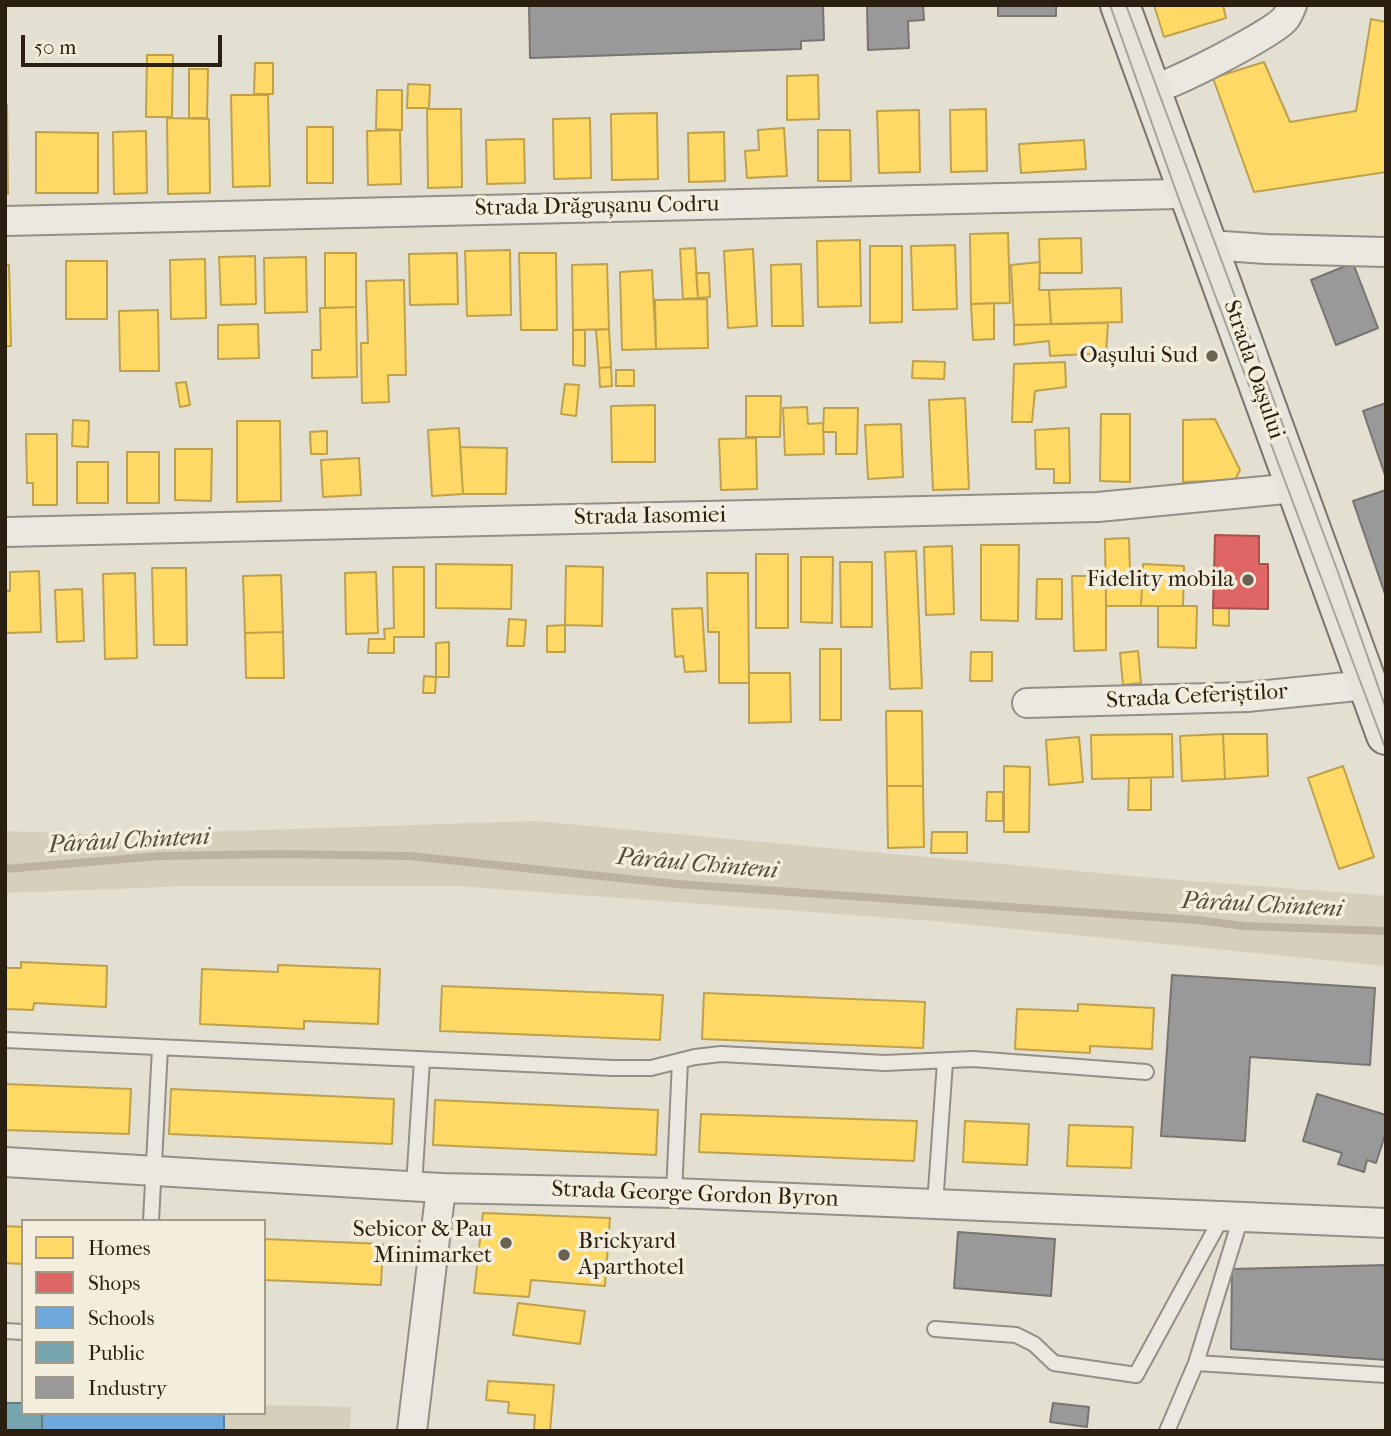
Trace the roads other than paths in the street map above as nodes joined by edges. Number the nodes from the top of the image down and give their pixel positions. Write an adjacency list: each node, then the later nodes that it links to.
1 (1120, 5): 3 (main road, Strada Oașului)
2 (1293, 5): 3 (street)
3 (1151, 89): 4 (main road, Strada Oașului)
4 (1189, 191): 5 (street, Strada Drăgușanu Codru); 6 (main road, Strada Oașului)
5 (5, 221)
6 (1209, 245): 7 (street); 8 (main road, Strada Oașului)
7 (1386, 252)
8 (1294, 488): 9 (street, Strada Iasomiei); 10 (main road, Strada Oașului)
9 (5, 532)
10 (1367, 685): 11 (street, Strada Ceferiștilor); 12 (main road, Strada Oașului)
11 (1027, 703)
12 (1386, 735)
13 (5, 1040): 14 (lane)
14 (160, 1048): 15 (lane); 20 (lane)
15 (422, 1060): 16 (lane); 21 (lane)
16 (680, 1061): 17 (lane); 22 (lane)
17 (945, 1062): 18 (lane); 23 (lane)
18 (1146, 1072)
19 (5, 1162): 20 (street, Strada George Gordon Byron)
20 (155, 1170): 21 (street, Strada George Gordon Byron); 25 (lane)
21 (428, 1187): 22 (street, Strada George Gordon Byron); 30 (street)
22 (674, 1193): 23 (street, Strada George Gordon Byron)
23 (935, 1205): 24 (street, Strada George Gordon Byron)
24 (1232, 1217): 26 (street, Strada George Gordon Byron); 27 (lane); 28 (lane)
25 (151, 1219)
26 (1386, 1223)
27 (934, 1329)
28 (1196, 1363): 29 (lane); 31 (lane)
29 (1386, 1375)
30 (412, 1431)
31 (1167, 1431)

